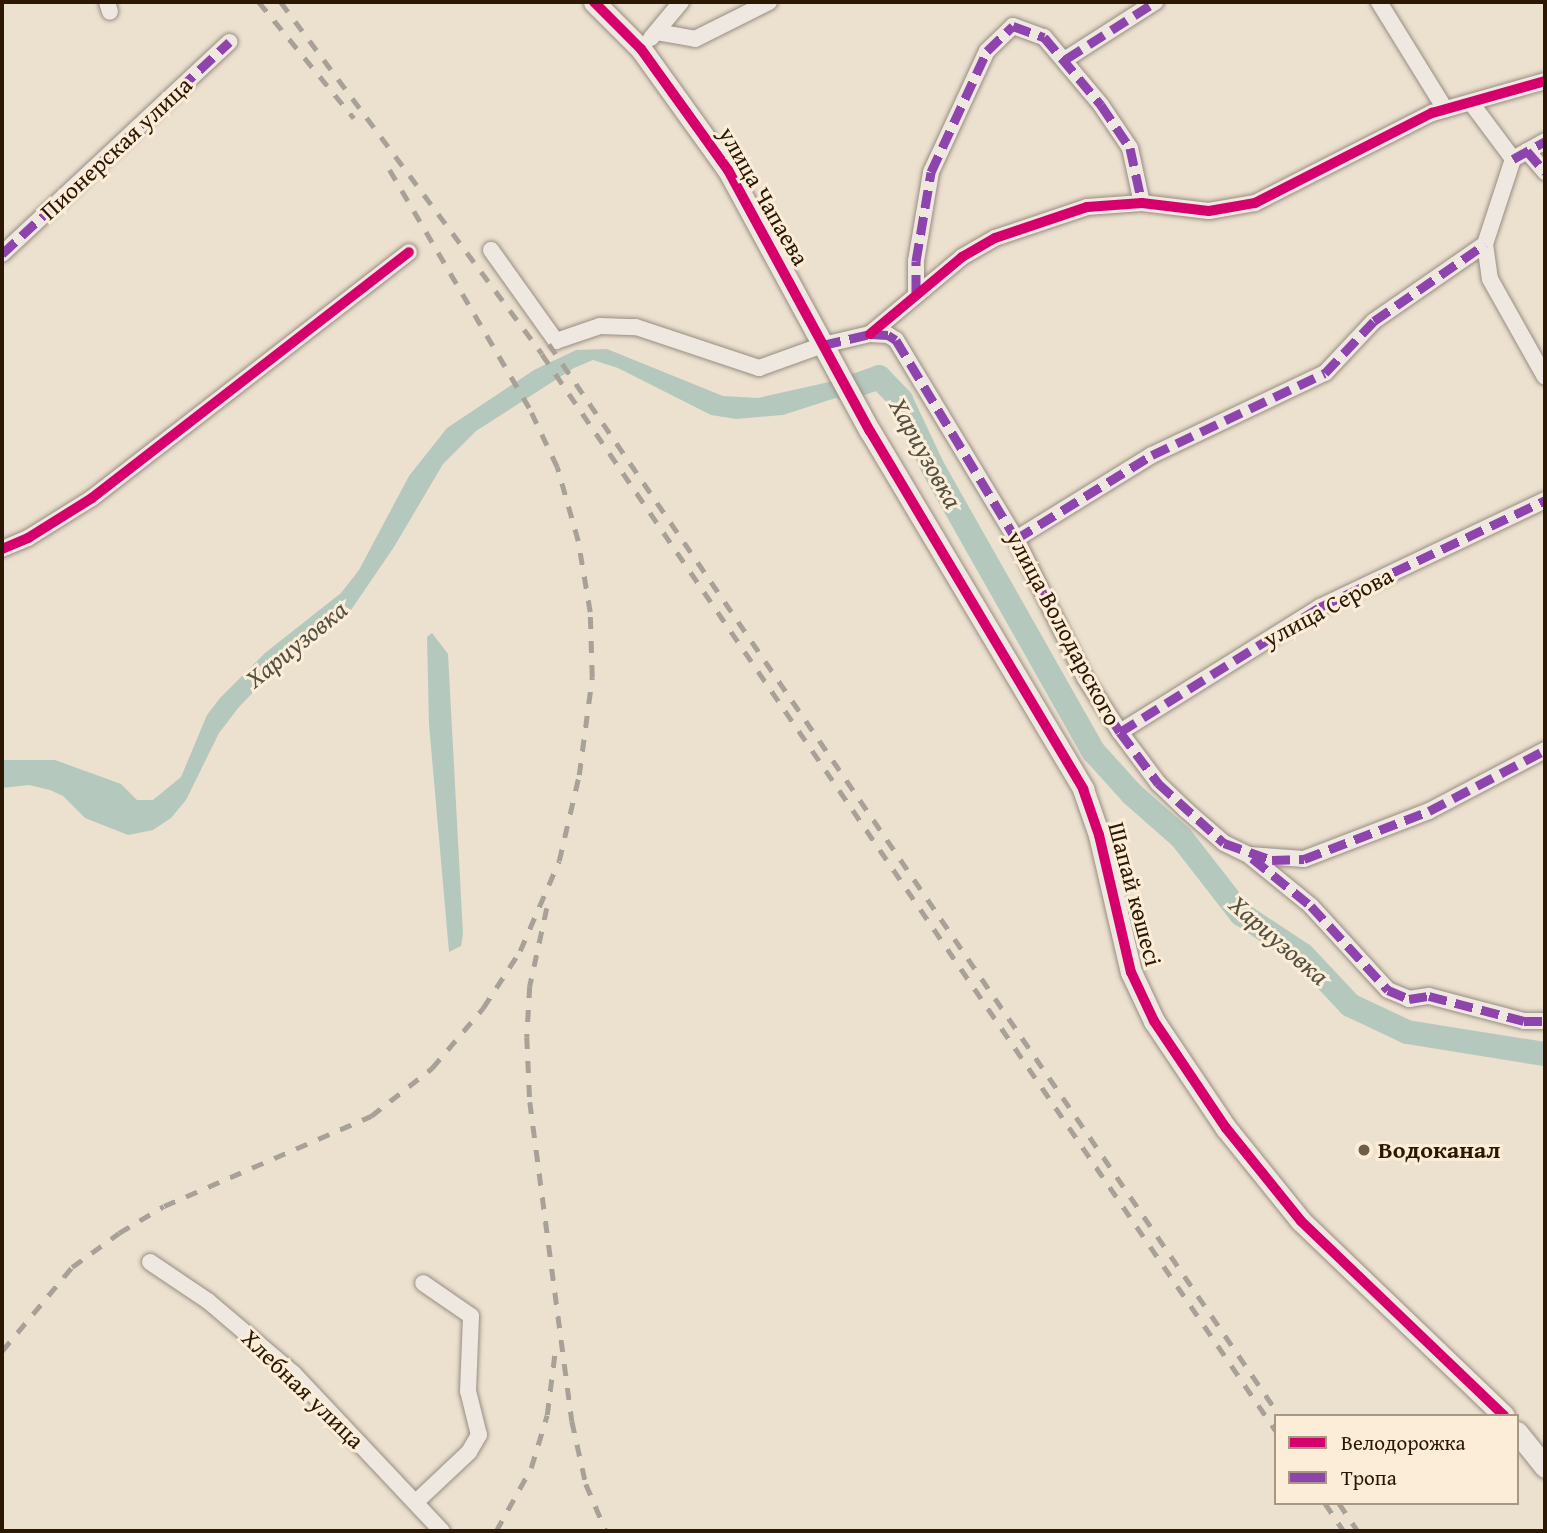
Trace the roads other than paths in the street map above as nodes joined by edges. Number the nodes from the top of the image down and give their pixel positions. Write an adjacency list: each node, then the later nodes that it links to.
1 (594, 2): 8 (street, улица Чапаева)
2 (681, 2): 6 (street)
3 (769, 2): 6 (street)
4 (1155, 2): 9 (street)
5 (1379, 2): 12 (street)
6 (657, 32): 8 (street)
7 (229, 42): 20 (street, Пионерская улица)
8 (641, 49): 23 (street, улица Чапаева)
9 (1066, 59): 16 (street); 21 (street)
10 (1545, 81): 11 (street)
11 (1472, 104): 12 (street); 14 (street)
12 (1445, 109): 16 (street)
13 (1545, 141): 14 (street)
14 (1520, 155): 15 (street); 17 (street)
15 (1545, 172)
16 (1142, 204): 21 (street)
17 (1485, 244): 24 (street); 27 (street)
18 (491, 250): 23 (street)
19 (409, 252): 28 (street)
20 (2, 254)
21 (916, 293): 22 (street)
22 (870, 334): 23 (street); 27 (street, улица Володарского)
23 (823, 345): 25 (street, улица Чапаева)
24 (1545, 377)
25 (870, 430): 35 (street, Шапай көшесі)
26 (1545, 500): 29 (street, улица Серова)
27 (1016, 539): 29 (street, улица Володарского)
28 (2, 549)
29 (1120, 732): 31 (street, улица Володарского)
30 (1545, 750): 31 (street, улица Володарского)
31 (1249, 855): 32 (street)
32 (1545, 1021)
33 (150, 1262): 38 (street, Хлебная улица)
34 (423, 1283): 38 (street)
35 (1502, 1414)
36 (1519, 1434): 37 (street)
37 (1545, 1467)
38 (416, 1502): 39 (street, Хлебная улица)
39 (442, 1531)

